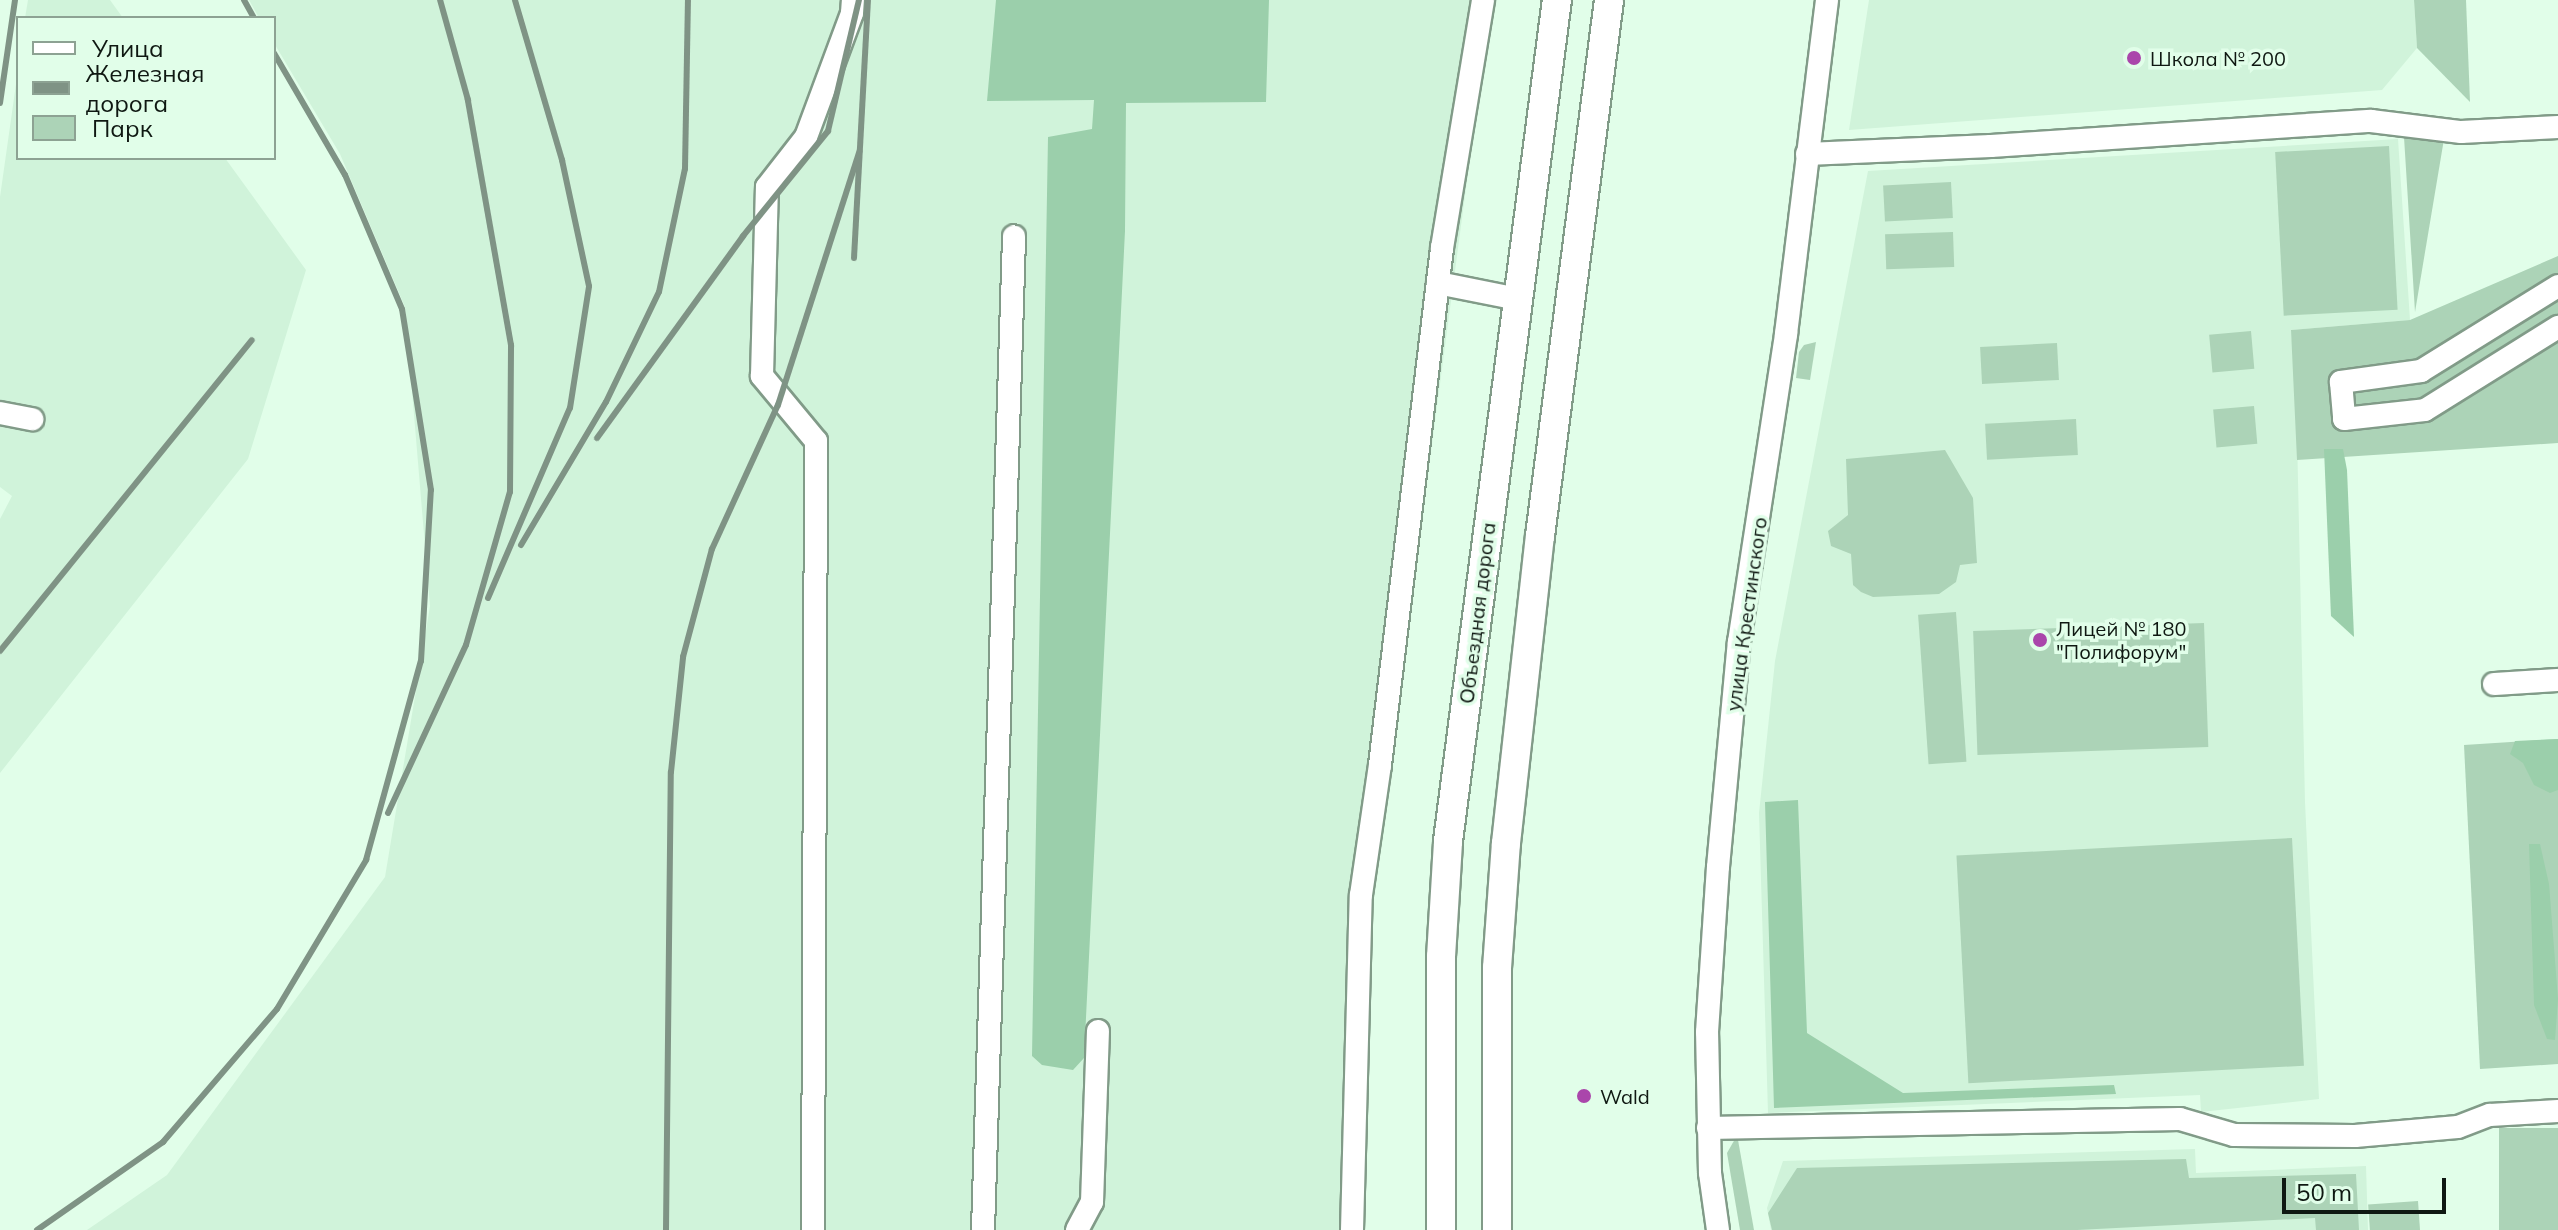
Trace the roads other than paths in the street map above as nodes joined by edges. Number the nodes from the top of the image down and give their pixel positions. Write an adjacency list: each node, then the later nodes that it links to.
1 (853, 0): 21 (street)
2 (1483, 0): 9 (street)
3 (1557, 0): 11 (main road, Объездная дорога)
4 (1609, 0): 25 (main road)
5 (1827, 0): 7 (street, улица Крестинского)
6 (2558, 127): 7 (street)
7 (1807, 154): 19 (street, улица Крестинского)
8 (1014, 236): 22 (street)
9 (1438, 283): 11 (street); 24 (street)
10 (2558, 286): 12 (street)
11 (1518, 299): 20 (main road, Объездная дорога)
12 (2558, 327)
13 (0, 413): 14 (street)
14 (32, 419)
15 (2558, 680): 16 (street)
16 (2494, 684)
17 (1098, 1031): 23 (street)
18 (2558, 1111): 19 (street)
19 (1708, 1128): 26 (street, улица Крестинского)
20 (1437, 1222)
21 (813, 1230)
22 (983, 1230)
23 (1077, 1230)
24 (1352, 1230)
25 (1497, 1230)
26 (1718, 1230)

